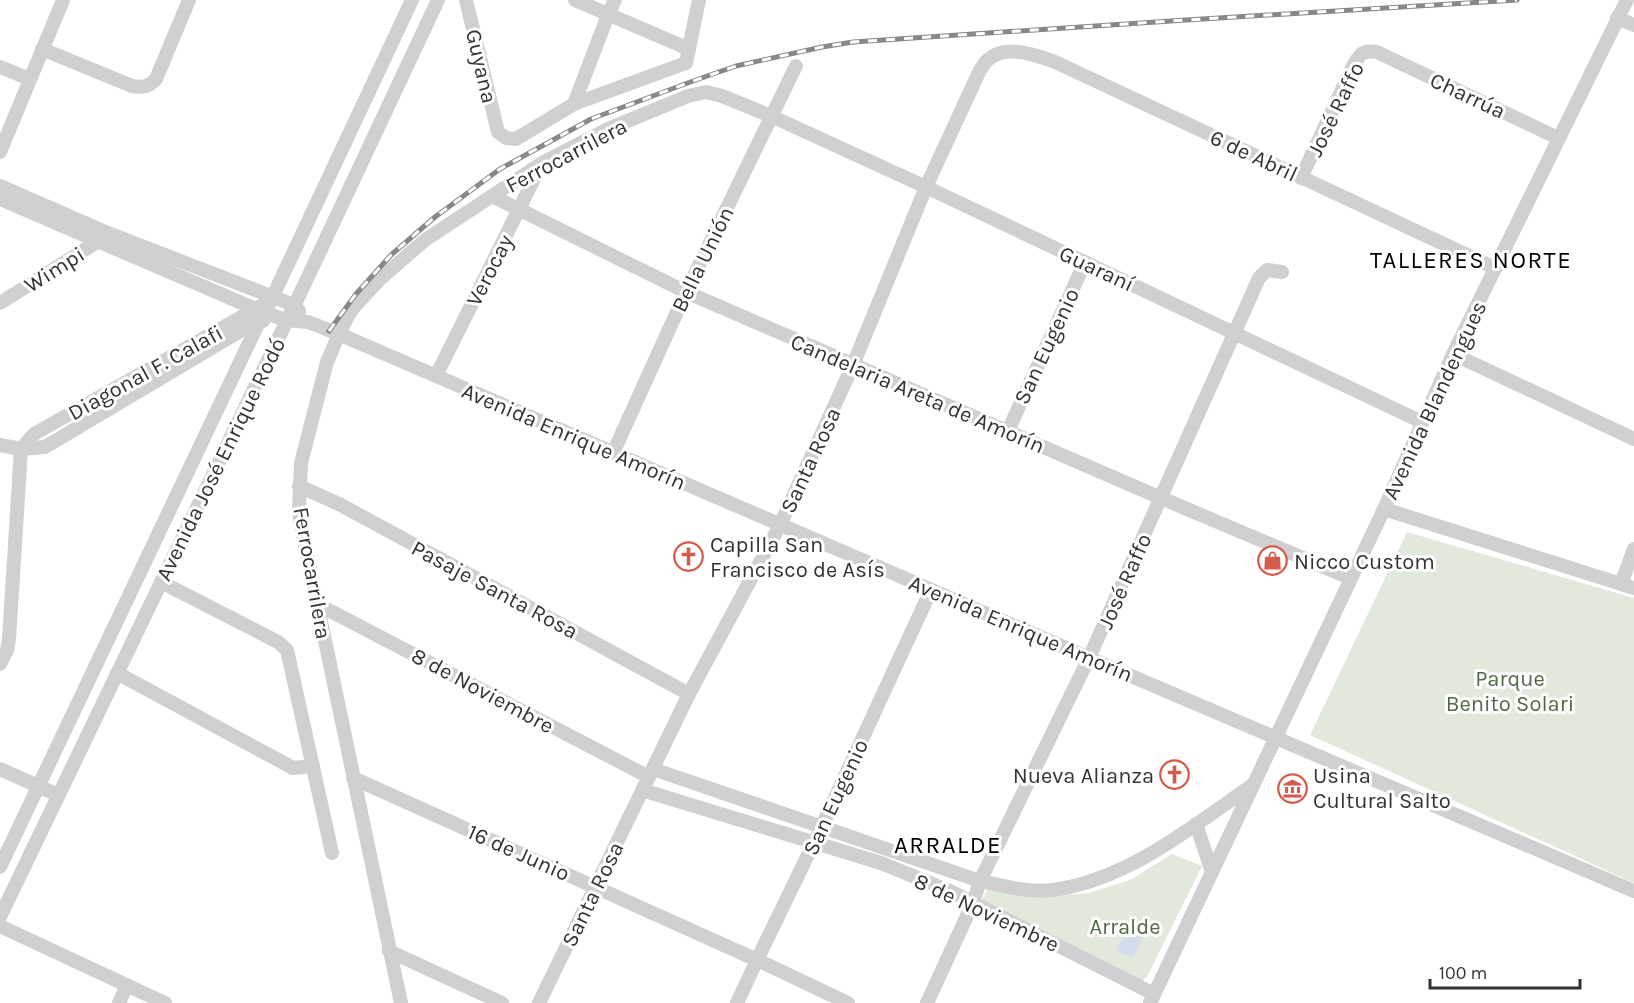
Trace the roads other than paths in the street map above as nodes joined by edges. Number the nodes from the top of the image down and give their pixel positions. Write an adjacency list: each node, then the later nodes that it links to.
1 (63, 0): 13 (street)
2 (189, 0): 13 (street)
3 (412, 0): 36 (street)
4 (438, 0): 38 (street, Avenida José Enrique Rodó)
5 (466, 0): 20 (street, Guyana)
6 (575, 0): 10 (street)
7 (615, 0): 10 (street)
8 (699, 0): 14 (street)
9 (1627, 0): 11 (street, Avenida Blandengues)
10 (608, 15): 14 (street); 20 (street)
11 (1617, 18): 12 (street); 22 (street, Avenida Blandengues)
12 (1634, 25)
13 (42, 49): 19 (street)
14 (689, 49): 20 (street)
15 (1010, 51): 25 (street, 6 de Abril); 27 (street, Santa Rosa)
16 (1377, 52): 22 (street, Charrúa); 25 (street, José Raffo)
17 (796, 66): 21 (street, Bella Unión)
18 (0, 67): 19 (street)
19 (30, 79): 23 (street)
20 (574, 104)
21 (771, 116): 24 (street, Ferrocarrilera); 27 (street, Guaraní); 35 (street, Bella Unión)
22 (1558, 138): 33 (street, Avenida Blandengues)
23 (0, 152)
24 (542, 164): 28 (street, Ferrocarrilera); 30 (street, Verocay)
25 (1301, 178): 33 (street, 6 de Abril)
26 (0, 186): 31 (street, Avenida Enrique Amorín)
27 (926, 187): 32 (street, Guaraní); 44 (street, Santa Rosa)
28 (492, 196): 30 (street, Candelaria Areta de Amorín); 42 (street, Ferrocarrilera)
29 (0, 199): 31 (street, Avenida Enrique Amorín)
30 (520, 209): 35 (street, Candelaria Areta de Amorín); 45 (street, Verocay)
31 (100, 236): 36 (street, Avenida Enrique Amorín); 37 (street, Wimpi); 39 (street, Avenida Enrique Amorín)
32 (1085, 262): 41 (street, Guaraní); 47 (street, San Eugenio)
33 (1495, 268): 43 (street, Avenida Blandengues)
34 (1282, 272): 41 (street, José Raffo)
35 (686, 292): 44 (street, Candelaria Areta de Amorín); 51 (street, Bella Unión)
36 (272, 297): 38 (street, Avenida Enrique Amorín); 39 (street, Diagonal F. Calafi)
37 (0, 303)
38 (294, 305): 39 (street, Avenida José Enrique Rodó); 40 (street, Avenida Enrique Amorín)
39 (269, 316): 40 (street, Avenida Enrique Amorín); 50 (street, Diagonal F. Calafi); 58 (street, Avenida José Enrique Rodó); 72 (street, Avenida José Enrique Rodó)
40 (308, 322): 42 (street, Avenida Enrique Amorín)
41 (1234, 333): 46 (street, Guaraní); 53 (street, José Raffo)
42 (339, 334): 45 (street, Avenida Enrique Amorín); 52 (street, Ferrocarrilera)
43 (1454, 354): 46 (street, Avenida Blandengues); 48 (street)
44 (853, 365): 47 (street, Candelaria Areta de Amorín); 55 (street, Santa Rosa)
45 (436, 376): 51 (street, Avenida Enrique Amorín)
46 (1422, 422): 54 (street, Avenida Blandengues)
47 (1008, 431): 53 (street, Candelaria Areta de Amorín)
48 (1634, 439)
49 (0, 445): 50 (street)
50 (21, 449): 63 (street)
51 (613, 453): 55 (street, Avenida Enrique Amorín)
52 (299, 486): 61 (street, Ferrocarrilera); 65 (street, Pasaje Santa Rosa)
53 (1161, 498): 57 (street, Candelaria Areta de Amorín); 62 (street, José Raffo)
54 (1383, 508): 57 (street, Avenida Blandengues); 59 (street)
55 (780, 525): 60 (street, Avenida Enrique Amorín); 65 (street, Santa Rosa)
56 (1634, 549): 59 (street)
57 (1350, 578): 66 (street, Avenida Blandengues)
58 (161, 582): 64 (street, Avenida José Enrique Rodó); 67 (street)
59 (1628, 586)
60 (931, 590): 62 (street, Avenida Enrique Amorín); 76 (street, San Eugenio)
61 (317, 604): 69 (street, 8 de Noviembre); 70 (street, Ferrocarrilera)
62 (1089, 658): 66 (street, Avenida Enrique Amorín); 81 (street, José Raffo)
63 (0, 664)
64 (117, 673): 67 (street); 74 (street, Avenida José Enrique Rodó)
65 (689, 694): 69 (street, Santa Rosa)
66 (1276, 737): 71 (street, Avenida Blandengues); 83 (street, Avenida Enrique Amorín)
67 (313, 766): 78 (street)
68 (0, 770): 72 (street)
69 (651, 773): 73 (street, Santa Rosa); 76 (street, 8 de Noviembre)
70 (353, 778): 82 (street, 16 de Junio); 87 (street, Ferrocarrilera)
71 (1253, 784): 75 (street, 8 de Noviembre); 80 (street, Avenida Blandengues)
72 (38, 786): 74 (street); 79 (street, Avenida José Enrique Rodó)
73 (642, 790): 77 (street, 8 de Noviembre); 82 (street, Santa Rosa)
74 (58, 795): 85 (street, Avenida José Enrique Rodó)
75 (1196, 824): 80 (street); 81 (street, 8 de Noviembre)
76 (821, 828): 77 (street, San Eugenio); 81 (street, 8 de Noviembre)
77 (814, 842): 84 (street, 8 de Noviembre); 88 (street, San Eugenio)
78 (332, 853)
79 (0, 867)
80 (1212, 872): 90 (street, Avenida Blandengues)
81 (980, 882): 84 (street, José Raffo)
82 (595, 886): 88 (street, 16 de Junio); 95 (street, Santa Rosa)
83 (1634, 891)
84 (973, 903): 90 (street, 8 de Noviembre); 98 (street, José Raffo)
85 (0, 917)
86 (0, 926): 89 (street)
87 (389, 951): 93 (street, Ferrocarrilera); 94 (street)
88 (757, 960): 96 (street, San Eugenio); 97 (street, 16 de Junio)
89 (128, 984): 91 (street); 92 (street)
90 (1152, 998)
91 (119, 1003)
92 (165, 1003)
93 (401, 1003)
94 (502, 1003)
95 (539, 1003)
96 (737, 1003)
97 (848, 1003)
98 (927, 1003)

